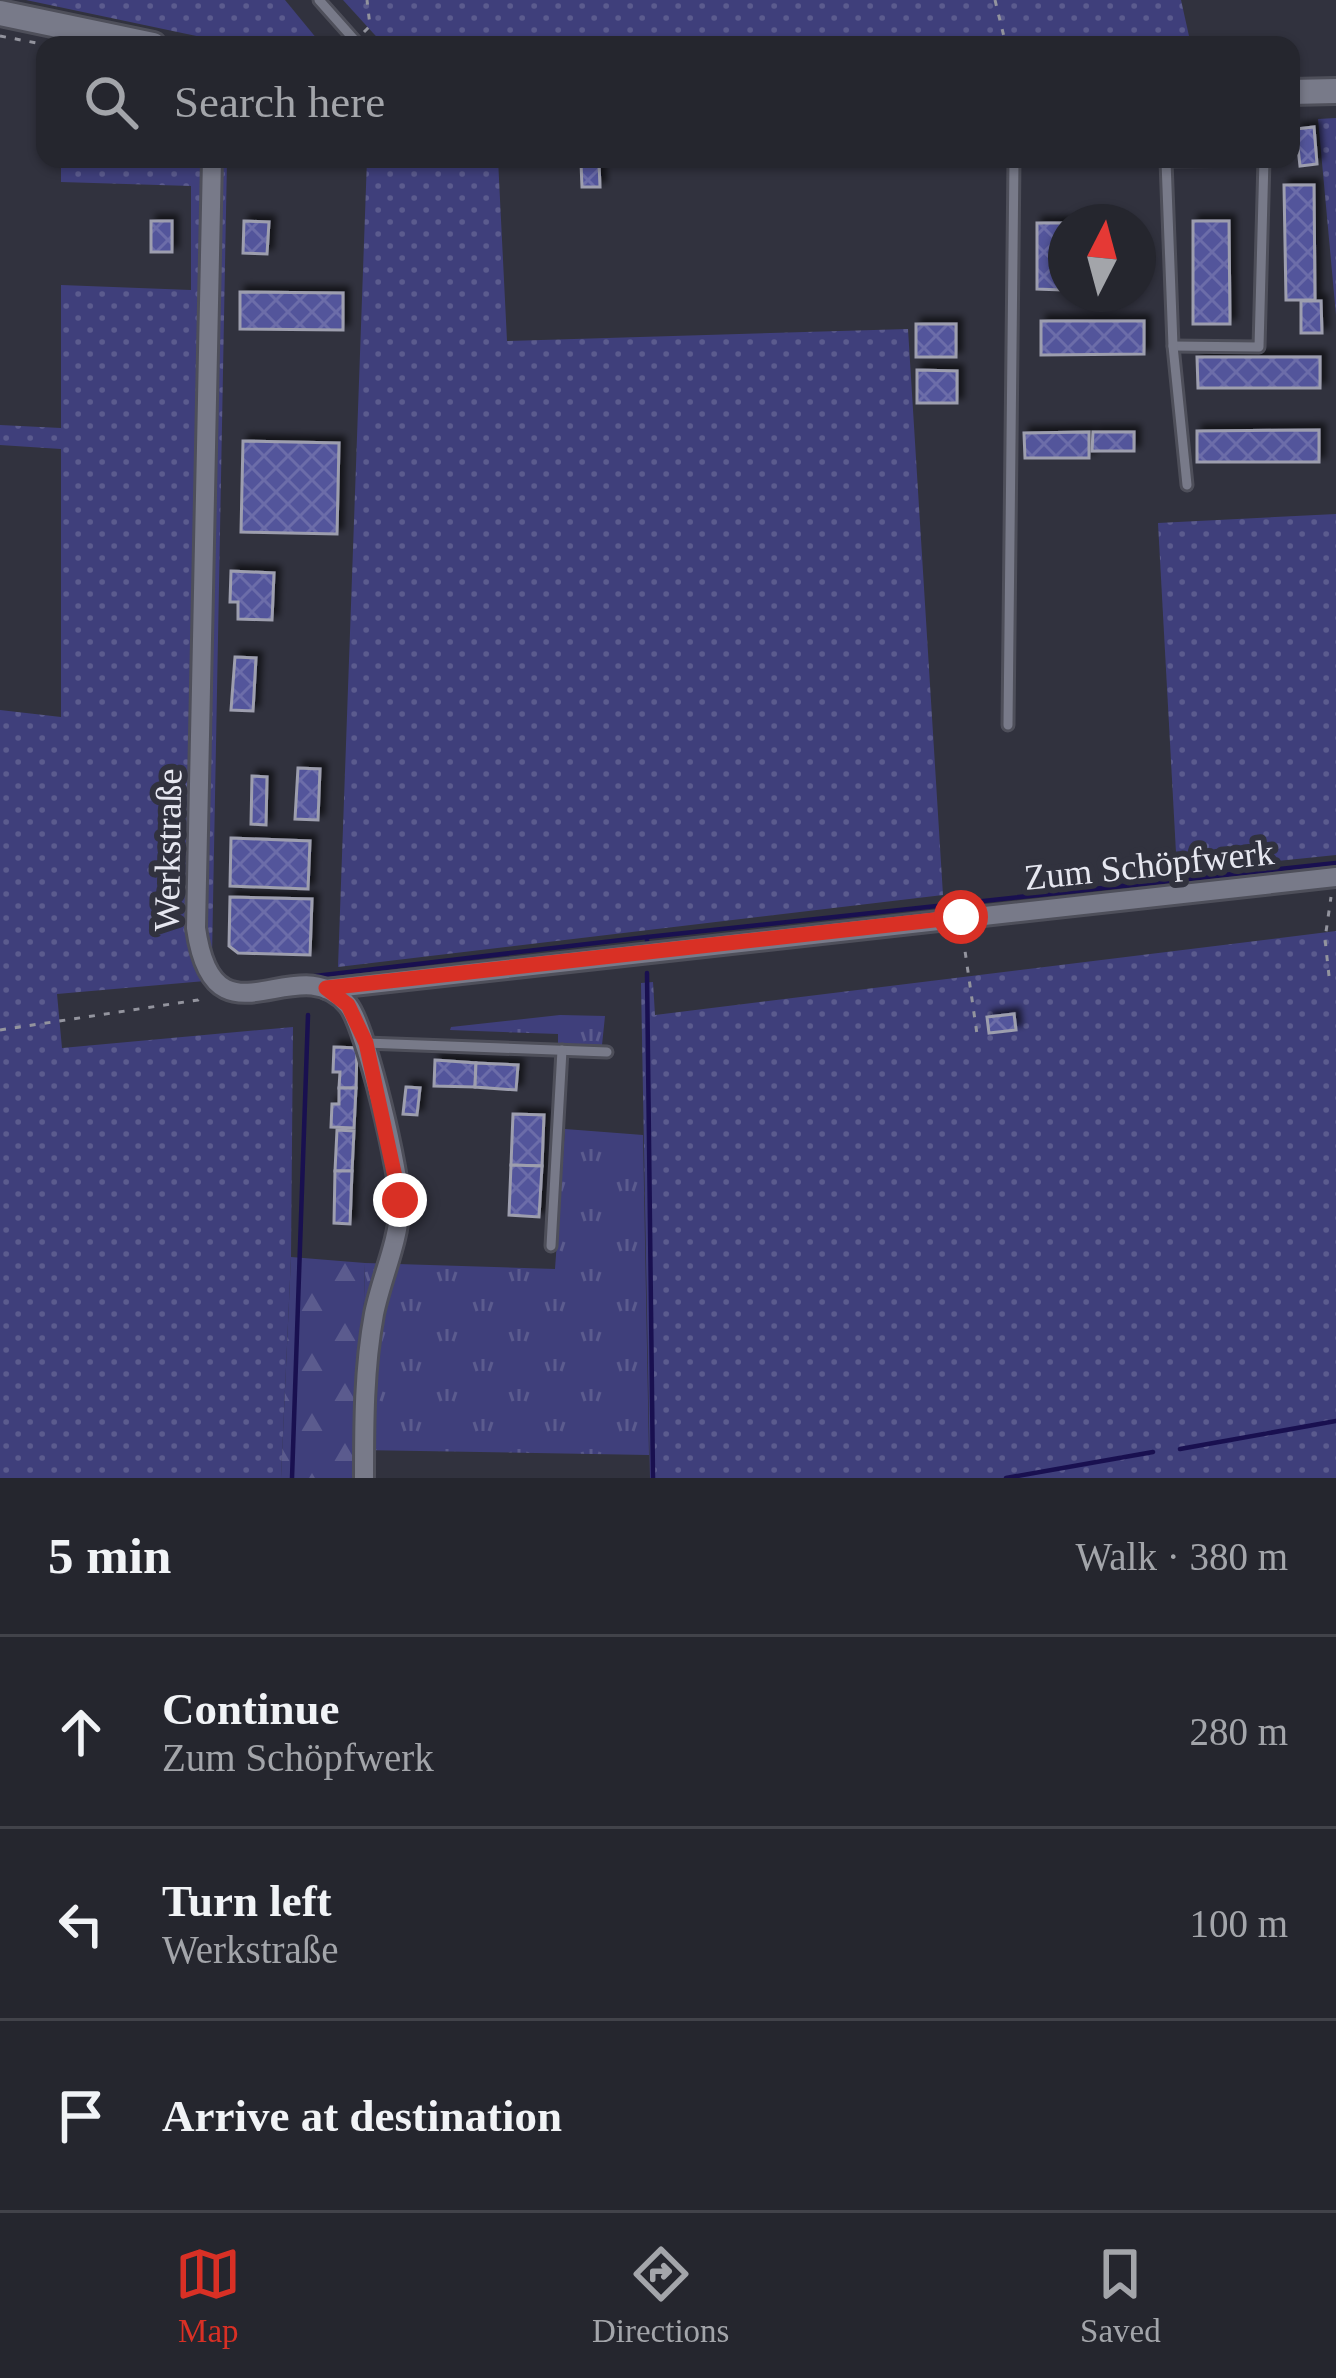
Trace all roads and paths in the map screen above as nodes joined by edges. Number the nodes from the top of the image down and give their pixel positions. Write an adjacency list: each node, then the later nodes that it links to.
1 (320, 0): 8 (lane)
2 (367, 0): 5 (path)
3 (995, 0): 9 (path)
4 (0, 14): 7 (street)
5 (370, 26)
6 (0, 36): 10 (path)
7 (105, 36)
8 (350, 36)
9 (1004, 36)
10 (36, 43)
11 (1336, 91): 12 (street)
12 (1300, 92)
13 (212, 168): 23 (street, Werkstraße)
14 (1014, 168): 19 (lane)
15 (1166, 168): 17 (lane)
16 (1264, 168): 17 (lane)
17 (1173, 346): 18 (lane)
18 (1186, 485)
19 (1008, 725)
20 (1332, 877): 21 (street, Zum Schöpfwerk); 22 (path)
21 (961, 917): 24 (street, Zum Schöpfwerk); 26 (path)
22 (1329, 976)
23 (215, 984): 24 (street); 25 (path)
24 (326, 988): 27 (street)
25 (0, 1030)
26 (977, 1034)
27 (366, 1043): 28 (lane); 31 (street)
28 (562, 1050): 29 (lane); 30 (lane)
29 (607, 1052)
30 (551, 1246)
31 (364, 1478)

